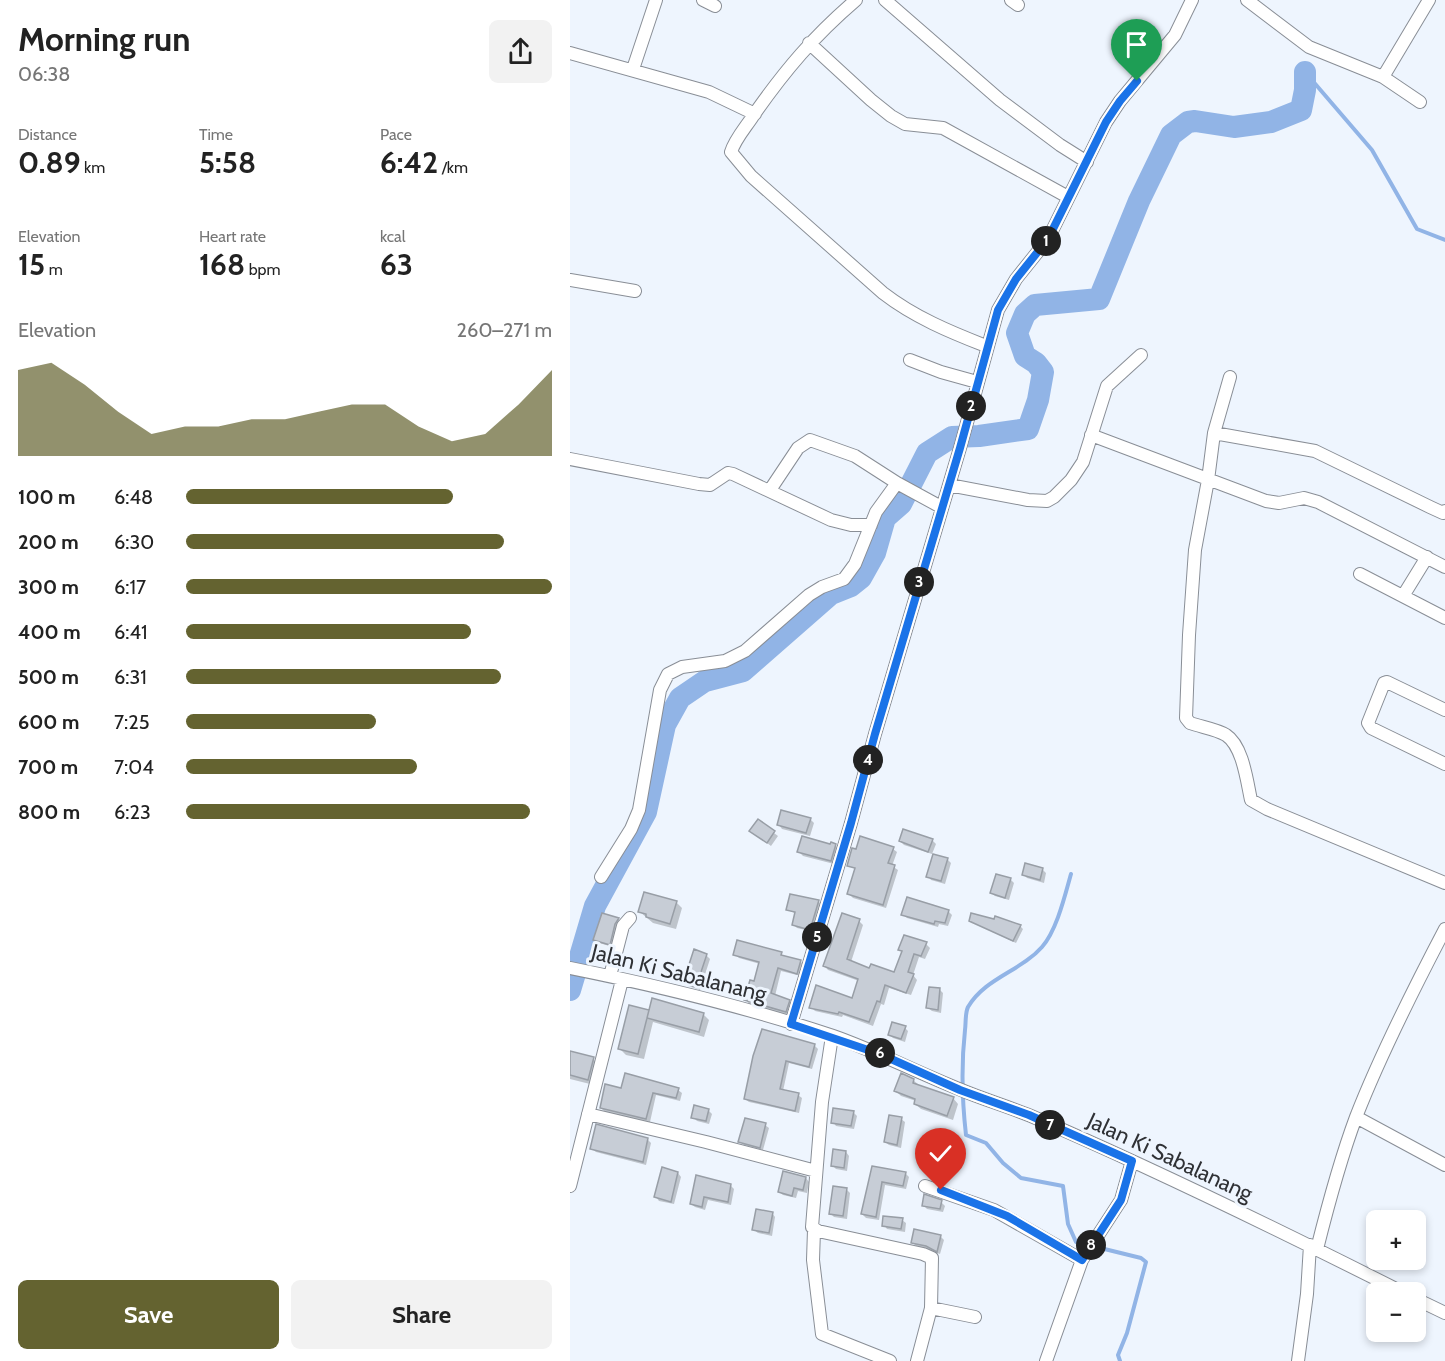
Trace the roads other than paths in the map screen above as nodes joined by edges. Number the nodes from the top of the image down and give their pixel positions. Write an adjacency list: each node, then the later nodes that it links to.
1 (656, 0): 11 (street)
2 (703, 0): 8 (street)
3 (856, 0): 9 (street)
4 (885, 0): 15 (street)
5 (1192, 0): 15 (street)
6 (1247, 0): 12 (street)
7 (1429, 0): 12 (street)
8 (715, 6)
9 (809, 43): 14 (street); 16 (street)
10 (570, 53): 11 (street)
11 (633, 69): 14 (street)
12 (1383, 76): 13 (street)
13 (1419, 102)
14 (755, 114): 19 (street)
15 (1087, 162): 16 (street)
16 (1068, 197): 19 (street)
17 (570, 280): 18 (street)
18 (634, 291)
19 (986, 346): 23 (street)
20 (1142, 355): 25 (street)
21 (910, 360): 23 (street)
22 (1230, 377): 24 (street)
23 (977, 382): 29 (street)
24 (1214, 433): 27 (street); 32 (street)
25 (1091, 435): 27 (street); 29 (street)
26 (570, 459): 30 (street)
27 (1208, 480): 34 (street); 42 (street)
28 (899, 484): 30 (street); 31 (street); 33 (street)
29 (949, 485): 31 (street)
30 (770, 490): 33 (street)
31 (941, 507): 47 (street)
32 (1444, 512)
33 (871, 525): 41 (street)
34 (1427, 557): 35 (street); 37 (street)
35 (1445, 567)
36 (1359, 574): 37 (street)
37 (1403, 596): 38 (street)
38 (1445, 618)
39 (1445, 710): 40 (street)
40 (1445, 764)
41 (601, 877)
42 (1445, 884)
43 (630, 918): 46 (street)
44 (1445, 929): 50 (street)
45 (576, 969): 46 (street, Jalan Ki Sabalanang)
46 (616, 978): 47 (street, Jalan Ki Sabalanang); 49 (street)
47 (791, 1024): 48 (street, Jalan Ki Sabalanang)
48 (832, 1036): 51 (street, Jalan Ki Sabalanang); 53 (street)
49 (588, 1114): 53 (street); 54 (street)
50 (1356, 1117): 52 (street); 57 (street)
51 (1132, 1161): 57 (street, Jalan Ki Sabalanang); 58 (street)
52 (1445, 1165)
53 (816, 1171): 56 (street)
54 (570, 1186)
55 (925, 1186): 58 (street)
56 (814, 1230): 61 (street); 64 (street)
57 (1313, 1247): 59 (street, Jalan Ki Sabalanang); 67 (street)
58 (1085, 1255): 66 (street)
59 (1382, 1282)
60 (1426, 1304): 62 (street)
61 (932, 1308): 63 (street); 65 (street)
62 (1445, 1313)
63 (975, 1317)
64 (890, 1361)
65 (917, 1361)
66 (1046, 1361)
67 (1298, 1361)

